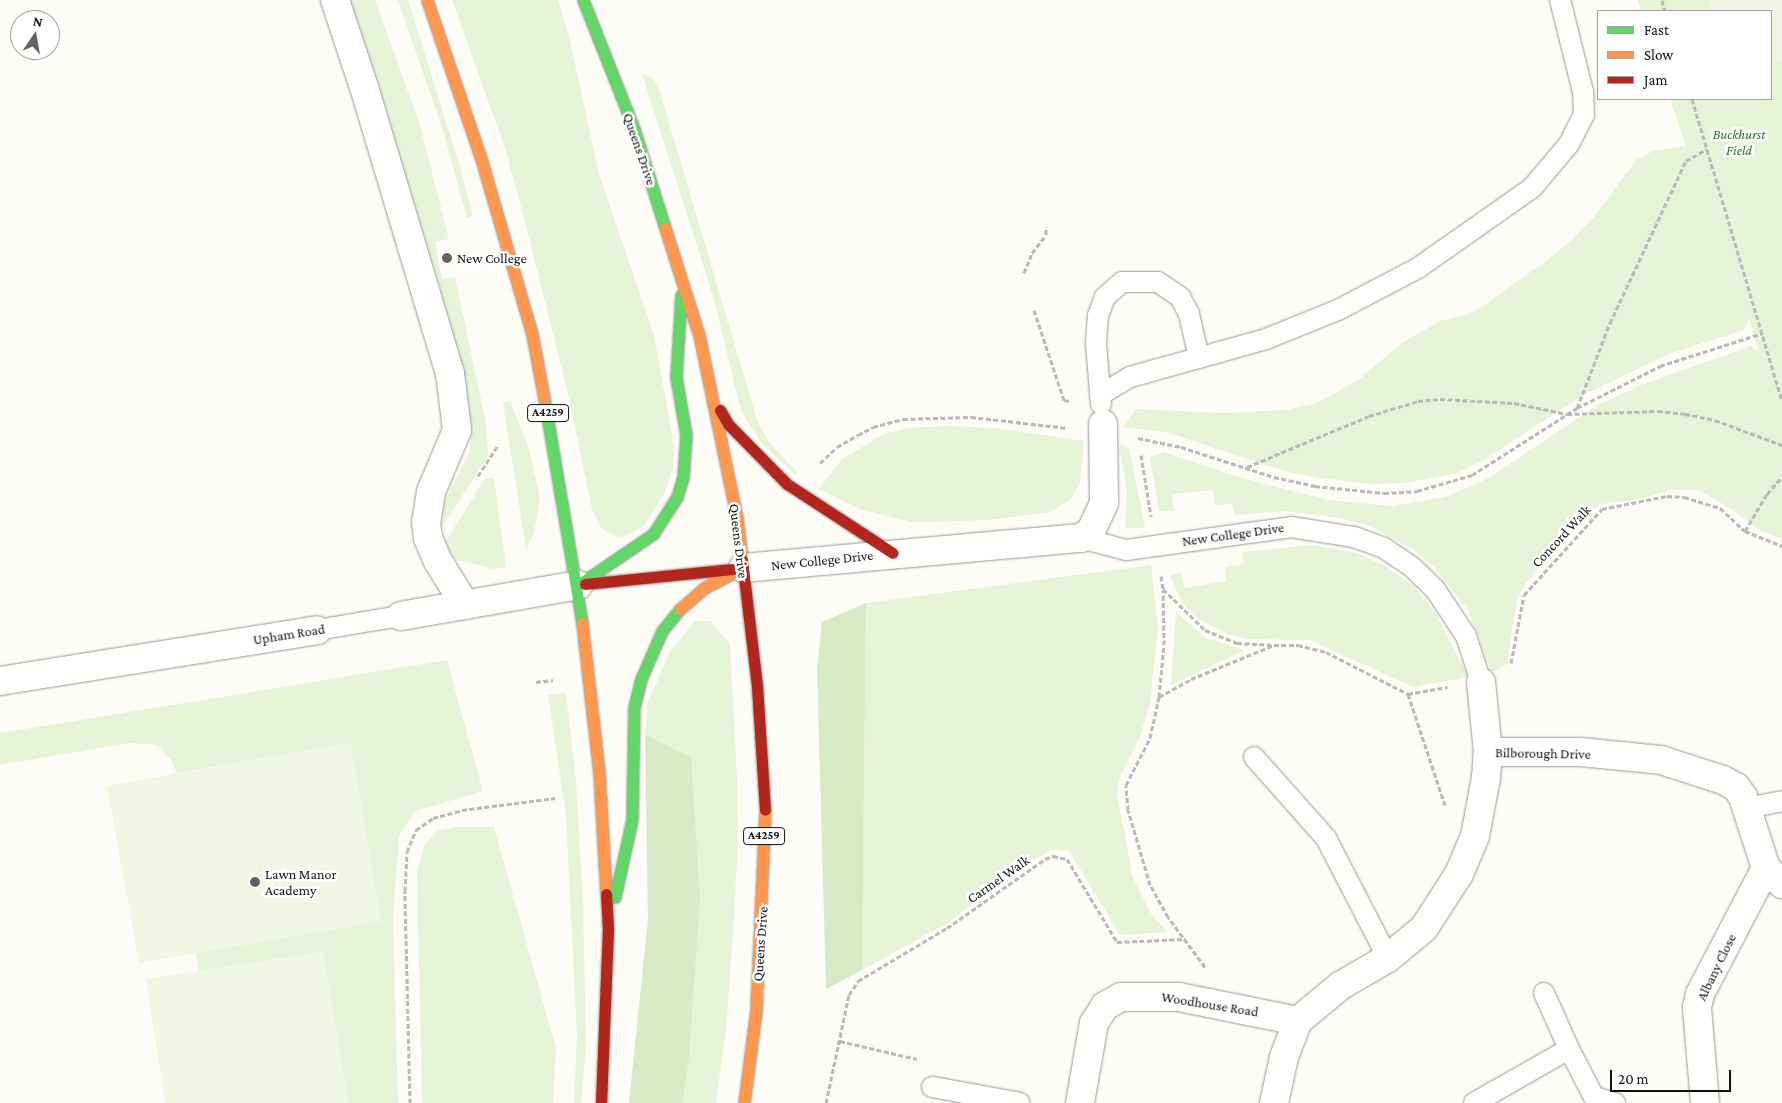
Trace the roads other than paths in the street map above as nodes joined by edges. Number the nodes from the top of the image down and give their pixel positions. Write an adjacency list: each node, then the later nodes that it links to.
1 (335, 0): 14 (street)
2 (427, 0): 13 (main road, A4259)
3 (583, 0): 5 (main road, Queens Drive / A4259)
4 (1560, 0): 6 (lane)
5 (682, 279): 8 (main road, Queens Drive / A4259); 13 (main road)
6 (1199, 358): 7 (lane); 7 (lane)
7 (1100, 395): 9 (lane)
8 (714, 398): 11 (main road); 12 (main road, Queens Drive / A4259)
9 (1103, 424): 10 (street)
10 (1081, 538): 11 (street, New College Drive); 18 (lane, New College Drive)
11 (893, 553): 12 (street, New College Drive)
12 (743, 568): 13 (main road); 24 (main road); 31 (main road, Queens Drive / A4259)
13 (578, 585): 14 (street, Upham Road); 24 (main road, A4259)
14 (466, 605): 15 (street, Upham Road)
15 (401, 616): 16 (lane, Upham Road)
16 (316, 630): 17 (street, Upham Road)
17 (0, 681)
18 (1481, 682): 19 (street, New College Drive)
19 (1488, 752): 22 (street, Bilborough Drive); 25 (street, Bilborough Drive)
20 (1254, 757): 25 (lane)
21 (1782, 801): 22 (lane)
22 (1747, 808): 23 (street, Bilborough Drive)
23 (1774, 876): 37 (street, Albany Close)
24 (608, 930): 30 (main road, A4259)
25 (1388, 958): 27 (street, Bilborough Drive)
26 (1544, 993): 28 (lane)
27 (1298, 1021): 33 (street, Woodhouse Road); 34 (street, Bilborough Drive)
28 (1569, 1049): 35 (lane); 36 (lane)
29 (932, 1087): 32 (lane)
30 (601, 1103)
31 (744, 1103)
32 (1020, 1103)
33 (1080, 1103)
34 (1274, 1103)
35 (1474, 1103)
36 (1615, 1103)
37 (1705, 1103)

